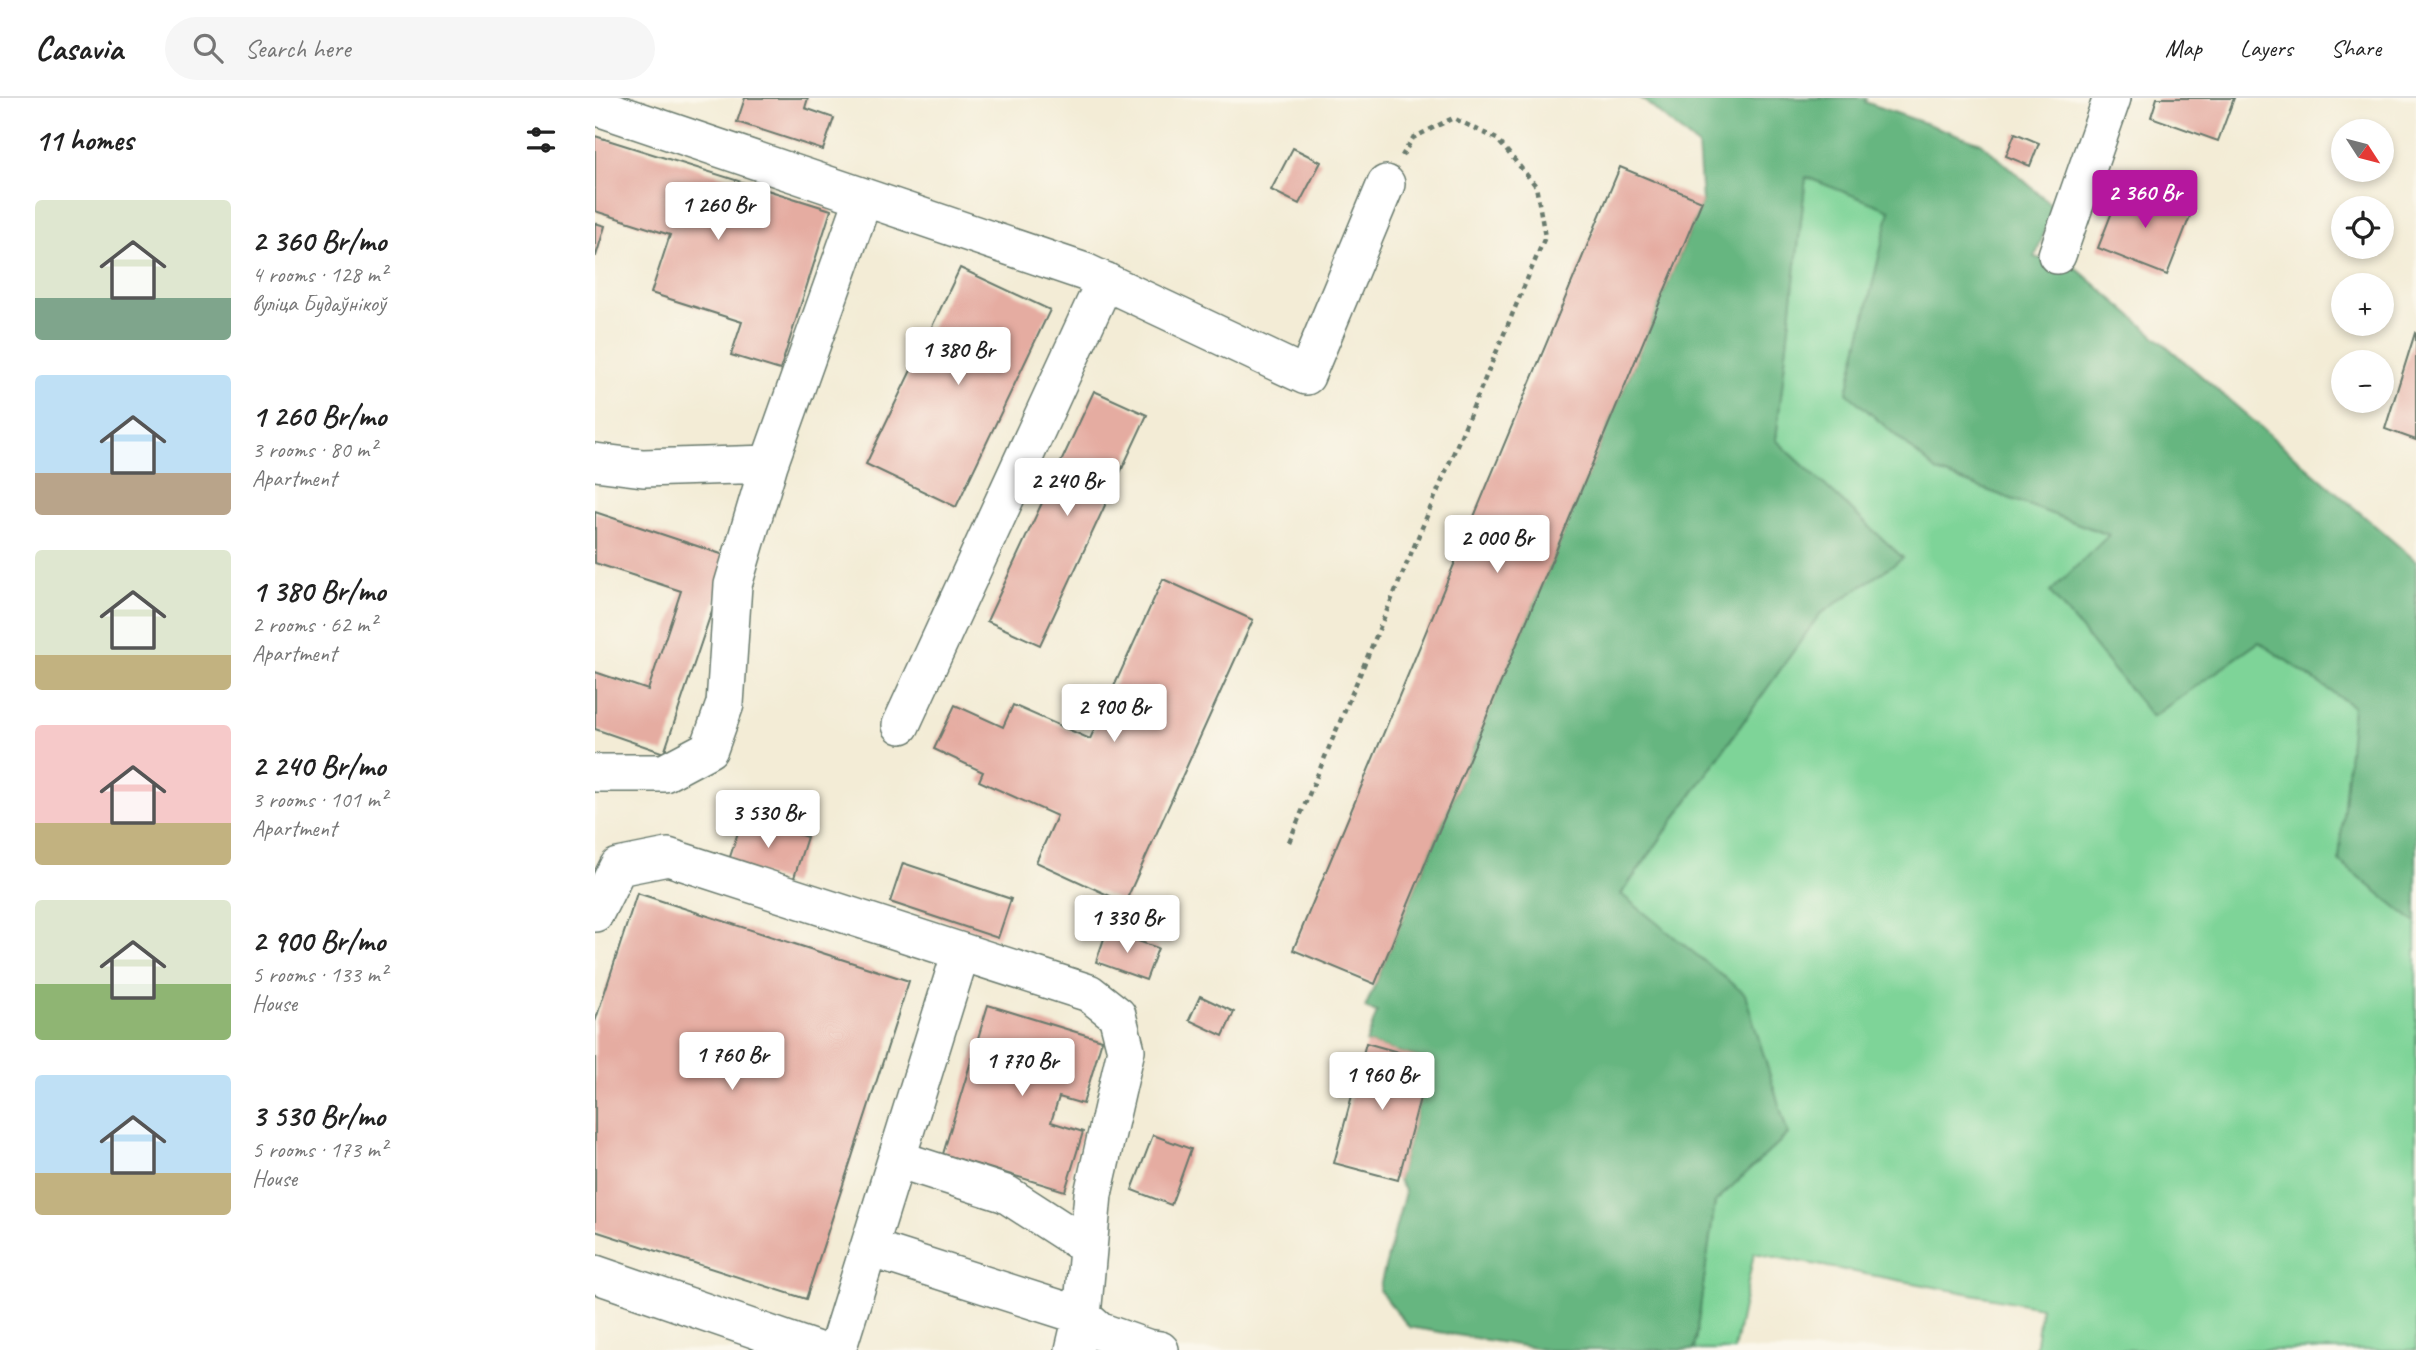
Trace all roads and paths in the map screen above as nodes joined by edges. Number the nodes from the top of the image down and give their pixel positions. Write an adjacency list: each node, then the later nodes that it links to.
1 (2112, 98): 5 (street)
2 (595, 106): 4 (street)
3 (1386, 184): 6 (street); 11 (path)
4 (864, 197): 6 (street); 8 (street)
5 (2057, 255)
6 (1105, 281): 9 (street)
7 (595, 462): 8 (street)
8 (769, 464): 10 (street)
9 (901, 725)
10 (595, 773)
11 (1289, 842)
12 (595, 913): 13 (street)
13 (961, 952): 14 (street); 15 (street)
14 (897, 1159): 15 (street); 16 (street)
15 (1088, 1247): 18 (street)
16 (869, 1248): 18 (street); 20 (street)
17 (595, 1275): 19 (street)
18 (1078, 1333): 21 (street)
19 (815, 1350)
20 (837, 1350)
21 (1160, 1350)

